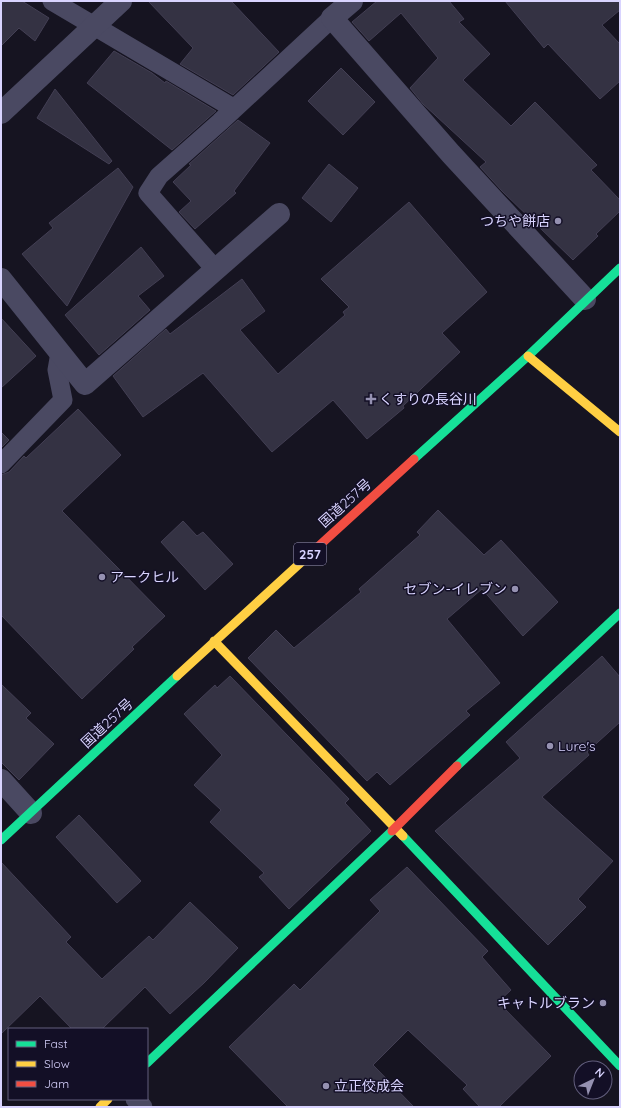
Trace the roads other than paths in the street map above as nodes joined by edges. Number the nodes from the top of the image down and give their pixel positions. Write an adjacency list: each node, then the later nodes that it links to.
1 (52, 1): 5 (lane)
2 (121, 1): 5 (street)
3 (352, 1): 4 (street)
4 (332, 18): 6 (lane); 12 (street)
5 (95, 26): 6 (lane); 7 (street)
6 (233, 108): 10 (lane)
7 (1, 113)
8 (279, 214): 10 (street)
9 (620, 268): 12 (main road, 国道257号 / 257)
10 (215, 269): 13 (street)
11 (1, 279): 13 (street)
12 (586, 299): 14 (main road, 国道257号 / 257)
13 (60, 353): 16 (lane)
14 (528, 356): 15 (main road); 18 (main road, 国道257号 / 257)
15 (620, 432)
16 (1, 464)
17 (620, 612): 21 (main road)
18 (214, 641): 20 (main road, 国道257号 / 257); 21 (main road)
19 (1, 780): 20 (street)
20 (31, 813): 22 (main road, 国道257号 / 257)
21 (395, 828): 23 (main road); 24 (main road)
22 (1, 840)
23 (148, 1062)
24 (620, 1066)

